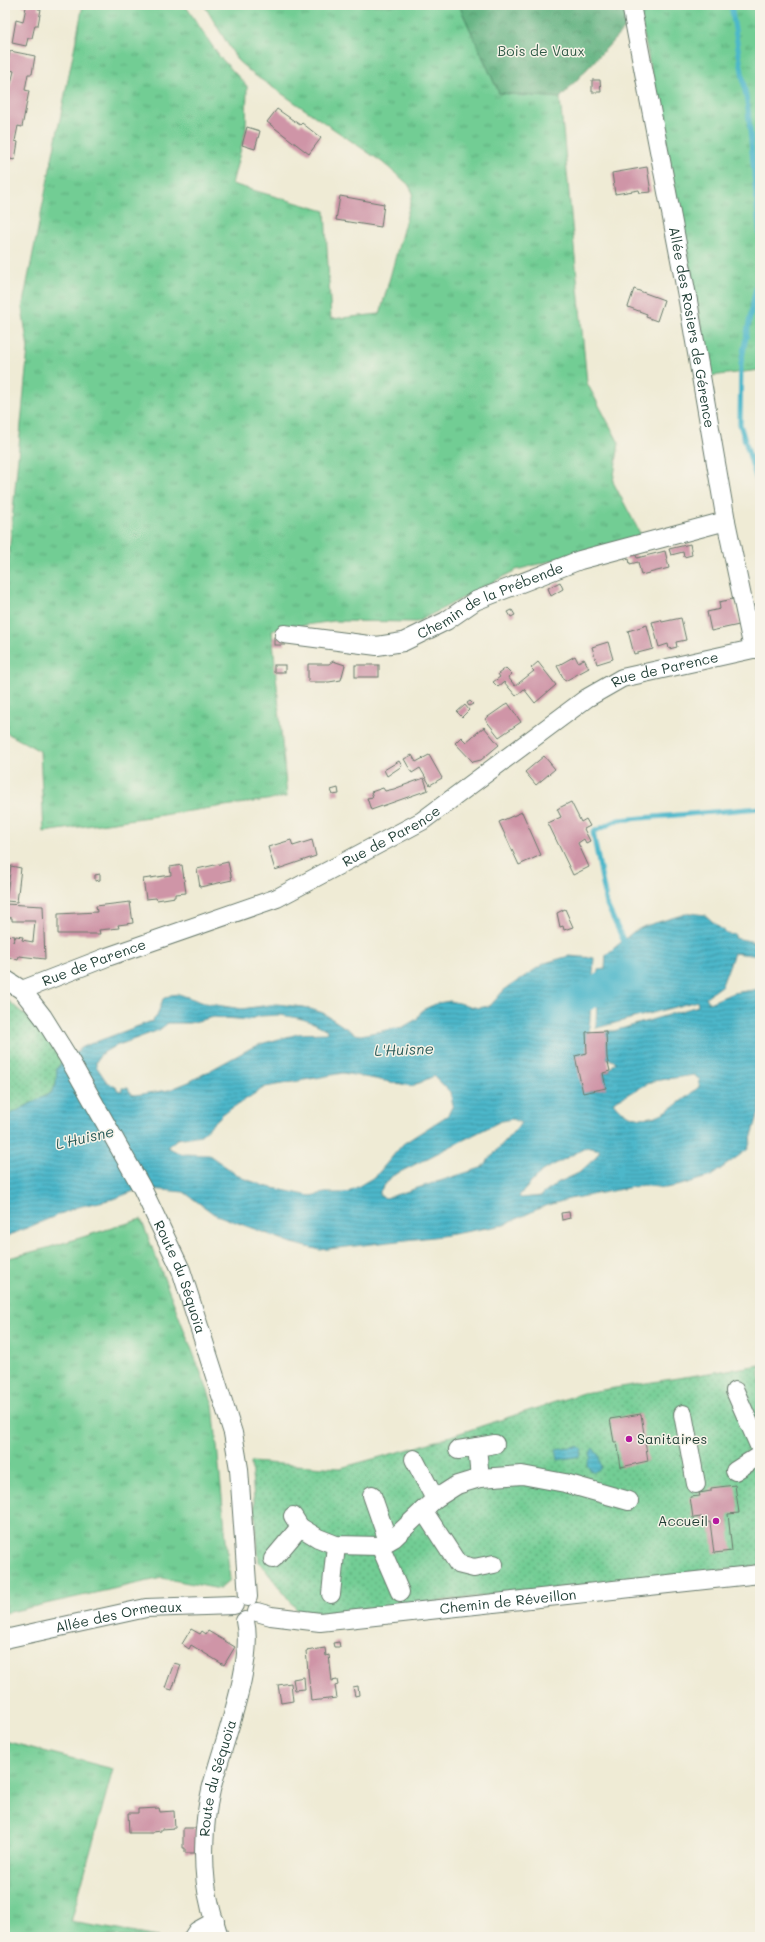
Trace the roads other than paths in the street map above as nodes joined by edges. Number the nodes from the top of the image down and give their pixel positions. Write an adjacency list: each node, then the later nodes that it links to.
1 (631, 5): 2 (street, Allée des Rosiers de Gérence)
2 (726, 520): 3 (street, Chemin de la Prébende); 4 (street, Allée des Rosiers de Gérence)
3 (284, 634)
4 (756, 649): 6 (street, Rue de Parence)
5 (5, 979): 6 (street)
6 (22, 990): 28 (street, Route du Séquoïa)
7 (735, 1391): 11 (street)
8 (683, 1414): 17 (street)
9 (495, 1444): 10 (street)
10 (477, 1448): 12 (street); 16 (street)
11 (760, 1448)
12 (458, 1450)
13 (760, 1455): 15 (street)
14 (414, 1459): 20 (street)
15 (735, 1470)
16 (480, 1478): 19 (street); 20 (street)
17 (696, 1484)
18 (372, 1495): 21 (street)
19 (629, 1500)
20 (429, 1504): 21 (street); 24 (street)
21 (384, 1543): 22 (street); 26 (street)
22 (336, 1545): 23 (street); 27 (street)
23 (273, 1559)
24 (494, 1564)
25 (760, 1574): 28 (street, Chemin de Réveillon)
26 (400, 1592)
27 (331, 1594)
28 (246, 1609): 29 (street, Allée des Ormeaux); 30 (street, Route du Séquoïa)
29 (5, 1638)
30 (217, 1929): 31 (street)
31 (193, 1937)

